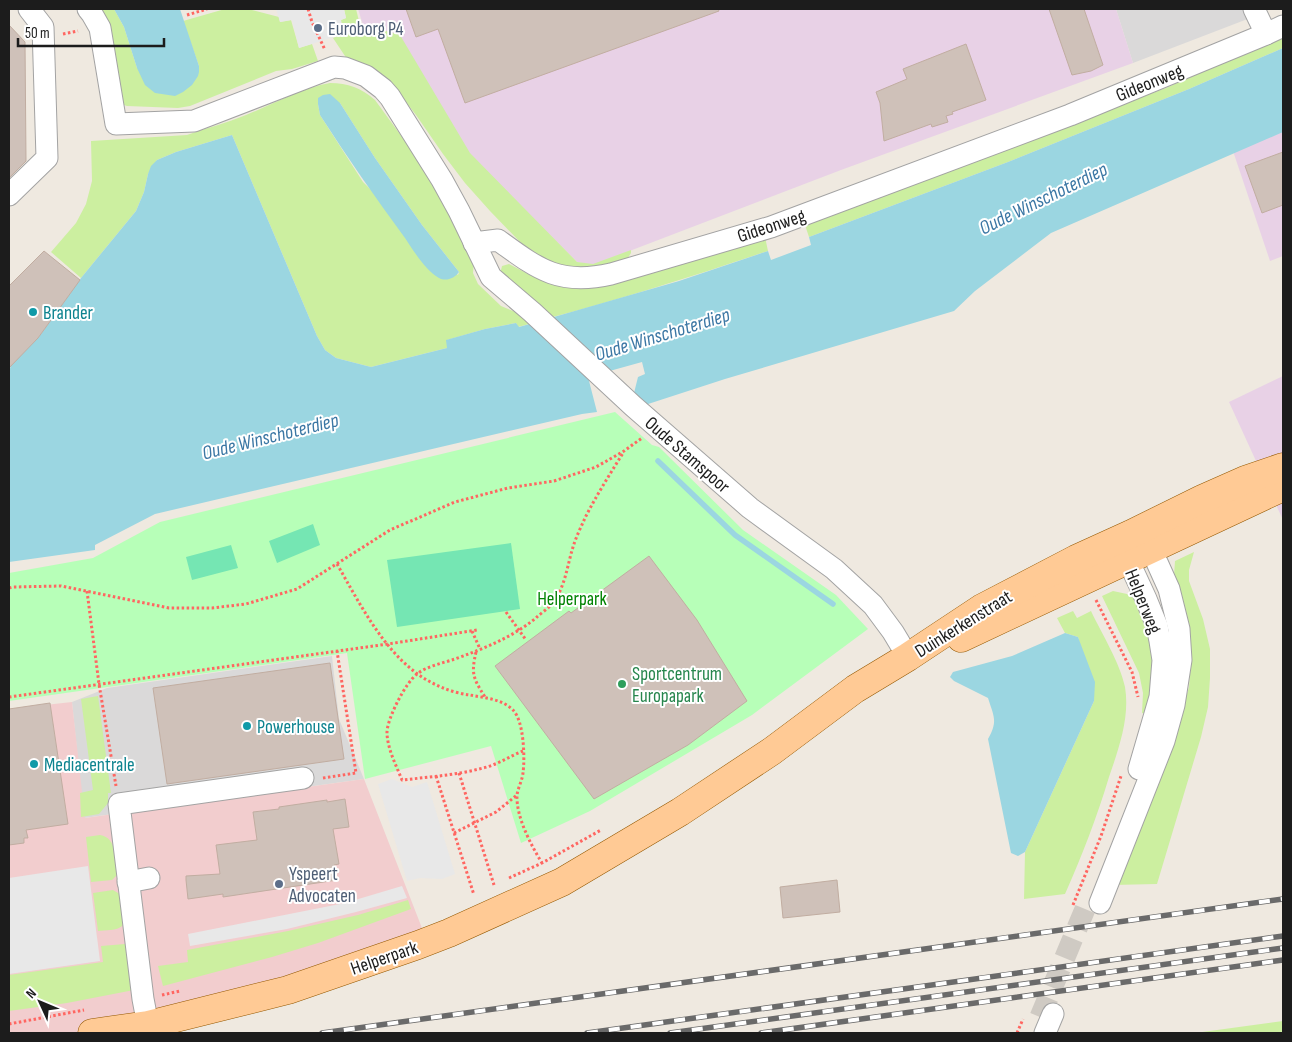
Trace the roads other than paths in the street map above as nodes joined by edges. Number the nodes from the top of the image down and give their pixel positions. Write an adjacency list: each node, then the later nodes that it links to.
1 (29, 9): 5 (street)
2 (88, 9): 6 (street)
3 (1254, 9): 4 (street)
4 (1275, 30): 6 (street, Gideonweg)
5 (9, 195)
6 (474, 243): 10 (street, Oude Stamspoor)
7 (1283, 467): 9 (main road, Duinkerkenstraat)
8 (1283, 487): 9 (main road, Duinkerkenstraat)
9 (1137, 548): 10 (main road, Duinkerkenstraat); 10 (main road, Duinkerkenstraat); 14 (street, Helperweg)
10 (908, 657): 15 (main road, Helperpark)
11 (313, 778): 13 (street)
12 (149, 878): 13 (street)
13 (128, 882): 15 (street)
14 (1087, 903)
15 (145, 1012): 16 (main road, Helperpark)
16 (89, 1022)

